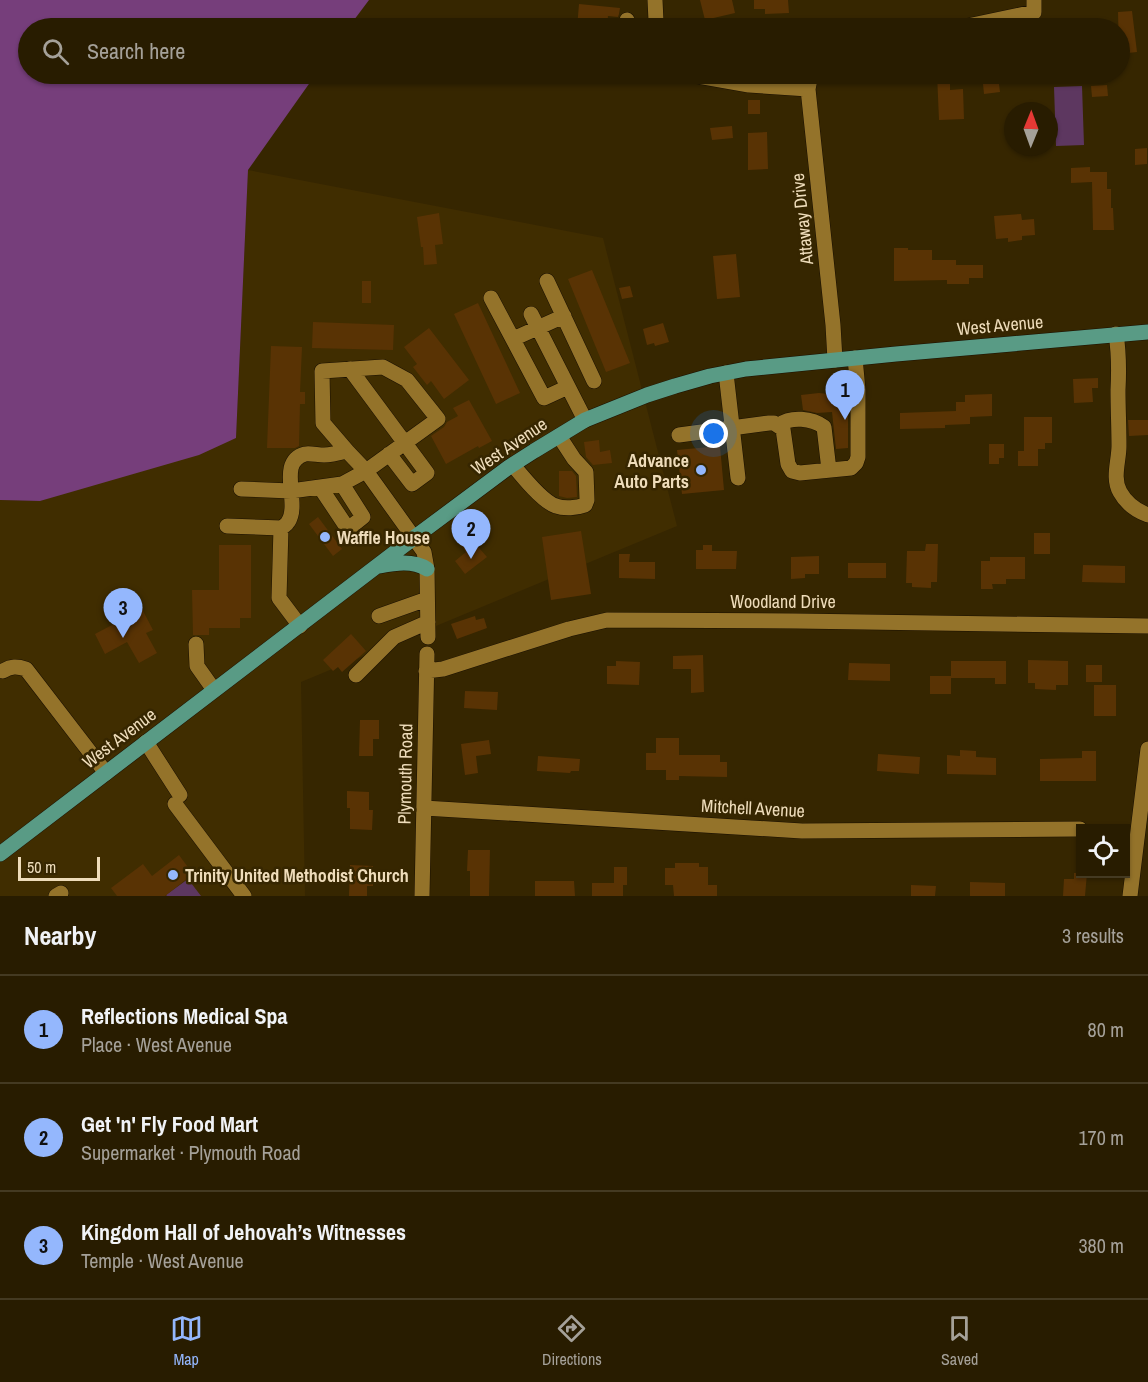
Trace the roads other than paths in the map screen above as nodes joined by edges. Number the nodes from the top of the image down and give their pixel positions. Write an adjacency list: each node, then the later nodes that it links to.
1 (655, 0): 3 (street)
2 (1034, 6): 4 (street)
3 (656, 18)
4 (993, 18)
5 (743, 84): 6 (street)
6 (764, 84)
7 (810, 84): 16 (street, Attaway Drive)
8 (547, 281): 10 (street)
9 (492, 298): 14 (street)
10 (564, 316): 11 (street); 19 (street)
11 (534, 321): 14 (street); 20 (street)
12 (1148, 332): 13 (main road, West Avenue)
13 (1116, 334): 15 (main road, West Avenue); 37 (street)
14 (513, 339): 20 (street)
15 (855, 358): 16 (main road, West Avenue); 30 (street)
16 (835, 360): 18 (main road, West Avenue)
17 (350, 369): 26 (street); 26 (street); 27 (street)
18 (726, 373): 21 (main road, West Avenue); 23 (street)
19 (594, 381)
20 (568, 387): 21 (street)
21 (585, 420): 25 (main road, West Avenue)
22 (779, 425): 23 (street); 30 (street); 30 (street)
23 (732, 427): 24 (street); 32 (street)
24 (679, 435)
25 (559, 436): 29 (main road, West Avenue); 29 (street)
26 (404, 443): 28 (street); 28 (street)
27 (347, 451): 31 (street); 36 (street)
28 (389, 454): 31 (street)
29 (513, 465): 40 (main road, West Avenue)
30 (829, 470)
31 (366, 471): 33 (street); 40 (street)
32 (738, 478)
33 (342, 484): 34 (street); 34 (street)
34 (320, 487): 36 (street)
35 (242, 489): 36 (street)
36 (291, 490): 39 (street)
37 (1148, 516)
38 (227, 526): 39 (street)
39 (281, 528): 44 (street)
40 (415, 537): 41 (main road, West Avenue); 42 (street)
41 (377, 567): 42 (main road); 44 (main road, West Avenue)
42 (427, 568): 43 (street)
43 (427, 599): 46 (street); 46 (street)
44 (300, 626): 52 (main road, West Avenue)
45 (1148, 626): 50 (street, Woodland Drive)
46 (394, 637): 51 (street)
47 (196, 644): 52 (street)
48 (427, 654): 50 (street, Plymouth Road)
49 (3, 671): 55 (street)
50 (426, 671): 56 (street, Plymouth Road)
51 (356, 675)
52 (214, 690): 53 (main road, West Avenue)
53 (146, 742): 55 (main road, West Avenue); 62 (street)
54 (1148, 749): 58 (street)
55 (106, 773): 59 (main road, West Avenue)
56 (424, 808): 57 (street, Mitchell Avenue); 63 (street, Plymouth Road)
57 (1076, 829)
58 (1132, 829): 61 (street)
59 (3, 849)
60 (1148, 887): 61 (street)
61 (1131, 890)
62 (244, 896)
63 (422, 896)

